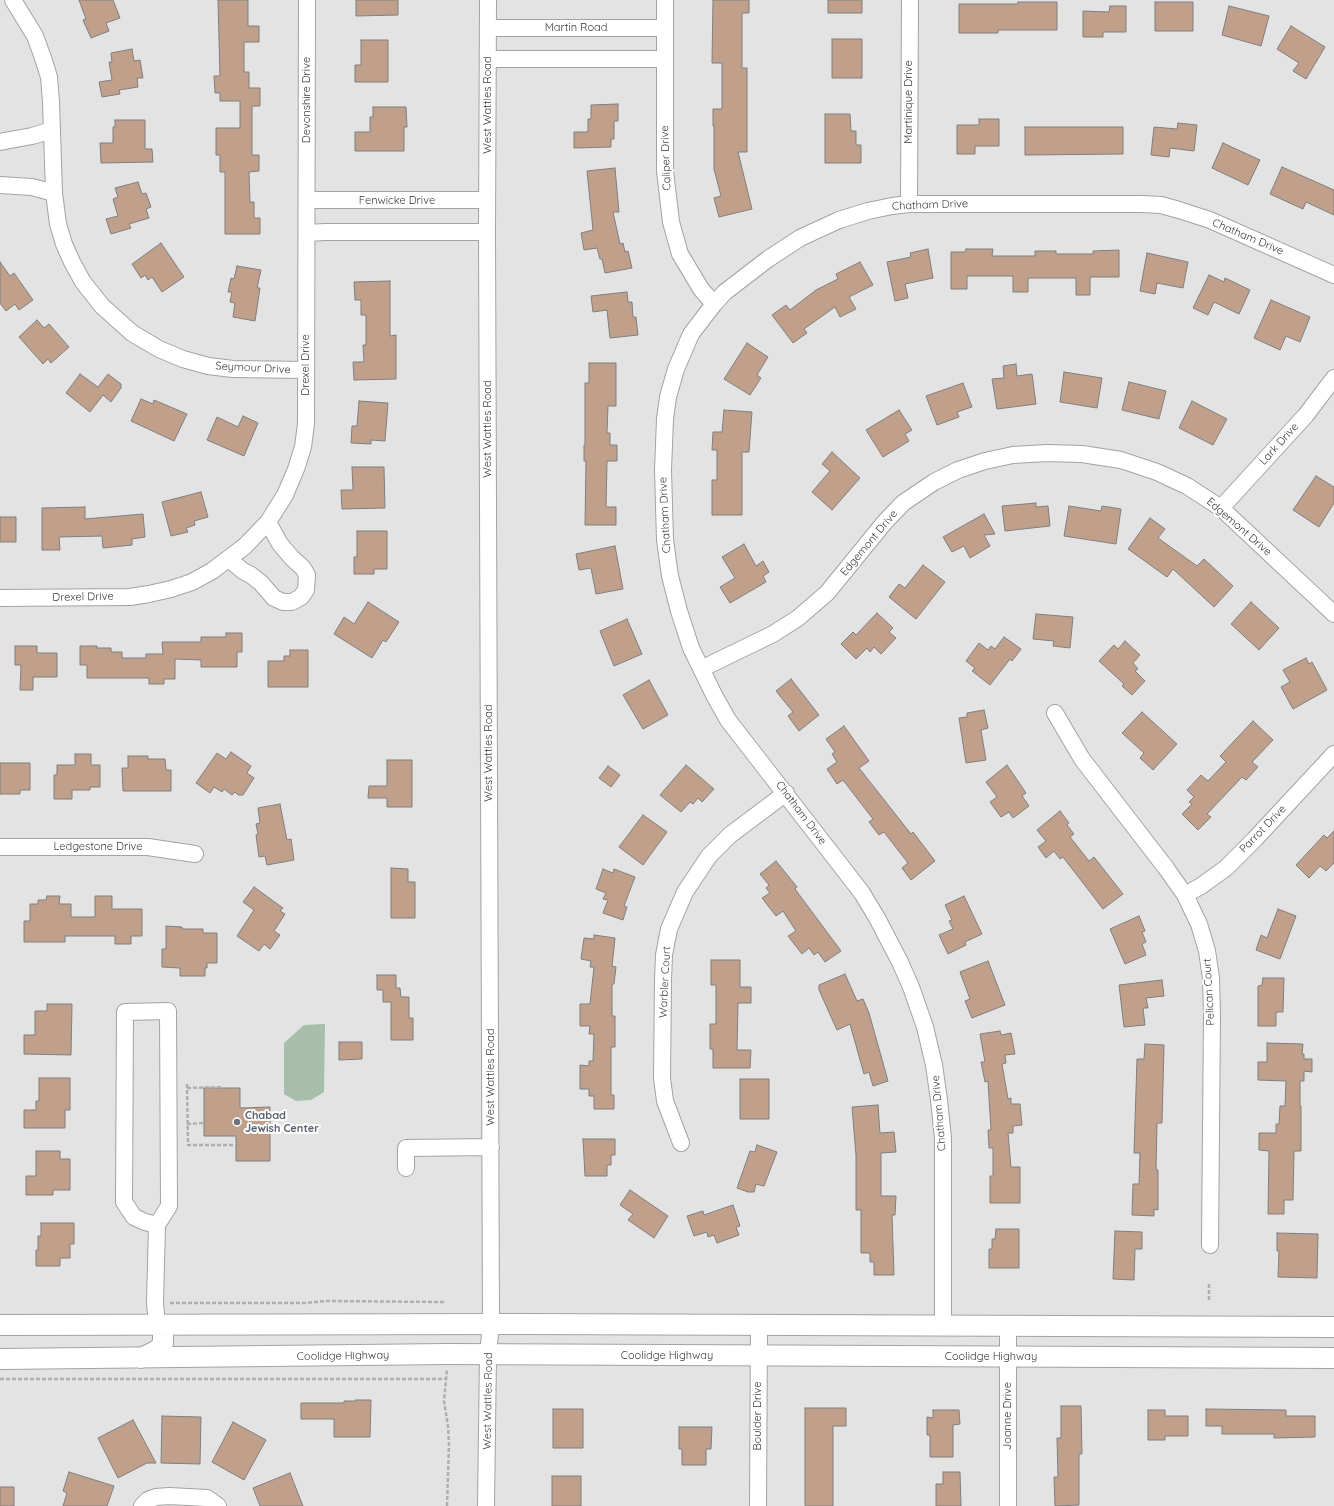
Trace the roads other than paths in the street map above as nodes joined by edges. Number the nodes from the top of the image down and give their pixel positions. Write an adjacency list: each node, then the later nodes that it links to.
1 (13, 0): 10 (street, Seymour Drive)
2 (307, 0): 14 (street, Devonshire Drive)
3 (488, 0): 6 (street, West Wattles Road)
4 (665, 0): 7 (street, Caliper Drive)
5 (910, 0): 16 (street, Martinique Drive)
6 (488, 28): 7 (street, Martin Road); 8 (street, West Wattles Road)
7 (665, 28): 9 (street, Caliper Drive)
8 (488, 59): 9 (street); 15 (street, West Wattles Road)
9 (665, 59): 20 (street, Caliper Drive)
10 (52, 130): 11 (street); 13 (street, Seymour Drive)
11 (0, 142)
12 (0, 185): 13 (street)
13 (54, 193): 21 (street, Seymour Drive)
14 (307, 200): 15 (street, Fenwicke Drive); 18 (street, Drexel Drive)
15 (487, 200): 17 (street, West Wattles Road)
16 (909, 204): 19 (street, Chatham Drive); 20 (street, Chatham Drive)
17 (487, 232): 18 (street); 36 (street, West Wattles Road)
18 (307, 233): 21 (street, Drexel Drive)
19 (1334, 275)
20 (714, 304): 28 (street, Chatham Drive)
21 (306, 370): 24 (street, Drexel Drive)
22 (1334, 378): 23 (street, Lark Drive)
23 (1221, 508): 27 (street, Edgemont Drive); 28 (street, Edgemont Drive)
24 (268, 522): 25 (street, Drexel Drive); 25 (street)
25 (229, 559): 26 (street, Drexel Drive)
26 (0, 598)
27 (1334, 614)
28 (701, 669): 31 (street, Chatham Drive)
29 (1055, 713): 34 (street, Pelican Court)
30 (1334, 754): 34 (street, Parrot Drive)
31 (786, 793): 35 (street, Warbler Court); 44 (street, Chatham Drive)
32 (0, 847): 33 (street, Ledgestone Drive)
33 (195, 854)
34 (1185, 895): 39 (street, Pelican Court)
35 (681, 1143)
36 (491, 1147): 37 (street); 41 (street, West Wattles Road)
37 (406, 1168)
38 (157, 1225): 38 (street); 40 (street)
39 (1210, 1244)
40 (157, 1324): 41 (main road); 42 (main road); 49 (main road)
41 (491, 1324): 43 (main road); 47 (street, West Wattles Road)
42 (0, 1325)
43 (759, 1326): 44 (main road); 48 (street, Boulder Drive)
44 (943, 1326): 45 (main road)
45 (1008, 1326): 46 (main road); 50 (street, Joanne Drive)
46 (1334, 1327)
47 (488, 1355): 48 (main road, Coolidge Highway); 49 (main road, Coolidge Highway); 55 (street, West Wattles Road)
48 (758, 1357): 50 (main road, Coolidge Highway); 56 (street, Boulder Drive)
49 (141, 1358): 52 (main road, Coolidge Highway)
50 (1008, 1358): 51 (main road, Coolidge Highway); 57 (street, Joanne Drive)
51 (1334, 1358)
52 (0, 1359)
53 (142, 1506): 54 (street)
54 (218, 1506)
55 (486, 1506)
56 (758, 1506)
57 (1008, 1506)

